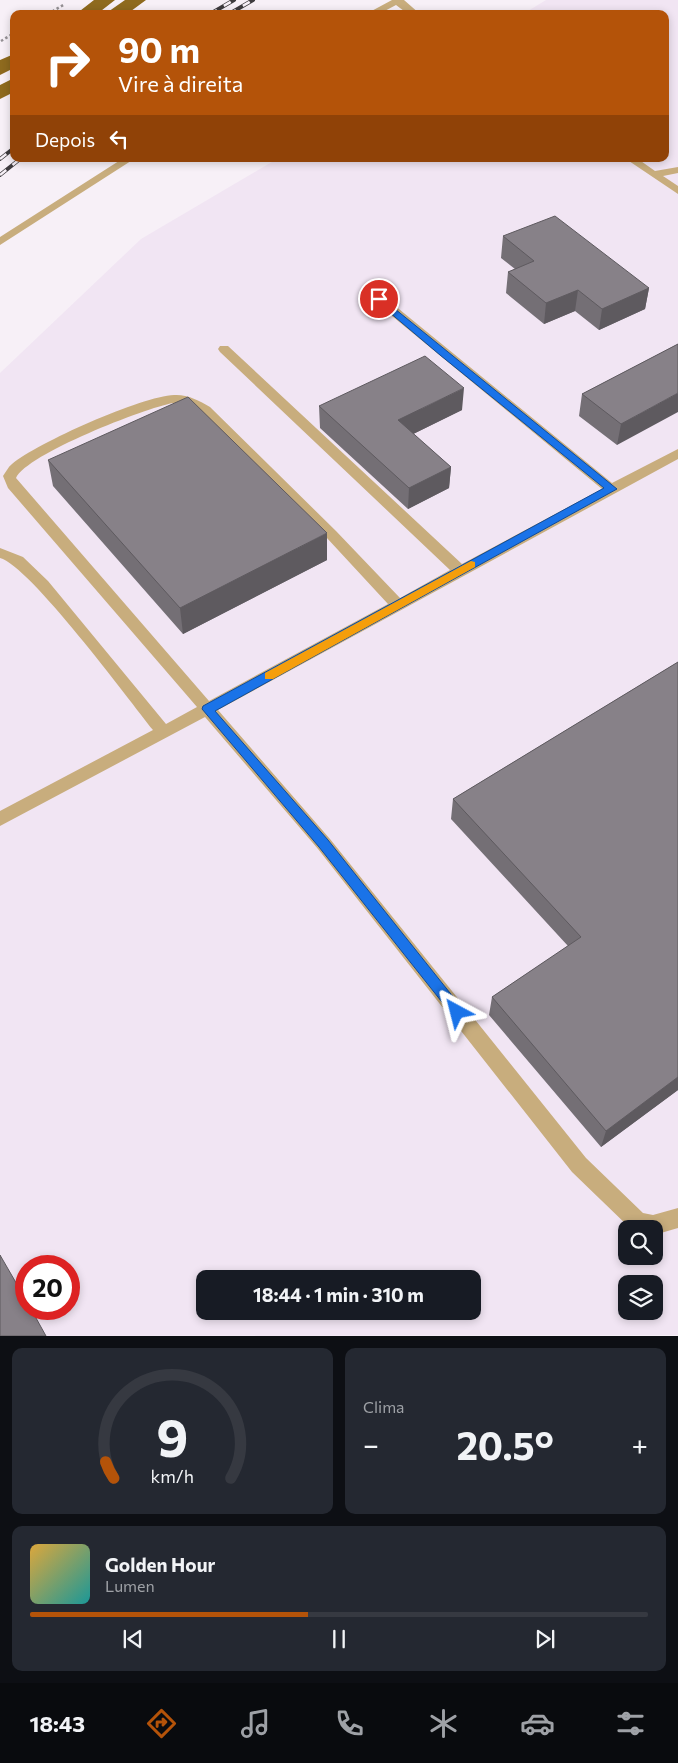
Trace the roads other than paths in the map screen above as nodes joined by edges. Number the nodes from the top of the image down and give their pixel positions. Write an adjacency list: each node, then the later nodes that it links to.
1 (106, 0): 4 (highway)
2 (137, 0): 5 (highway)
3 (398, 1): 6 (lane); 7 (lane)
4 (91, 10)
5 (121, 10)
6 (379, 10)
7 (410, 10)
8 (124, 162): 13 (lane)
9 (636, 162): 11 (lane)
10 (678, 170): 11 (lane)
11 (654, 174): 12 (lane)
12 (678, 191)
13 (0, 242)
14 (379, 299): 17 (lane)
15 (224, 348): 19 (lane)
16 (678, 453): 17 (lane)
17 (611, 489): 19 (lane)
18 (0, 553): 22 (lane)
19 (460, 571): 20 (lane)
20 (398, 605): 21 (lane); 21 (lane)
21 (207, 709): 22 (lane); 24 (lane)
22 (164, 732): 23 (lane)
23 (0, 819)
24 (678, 1218)

